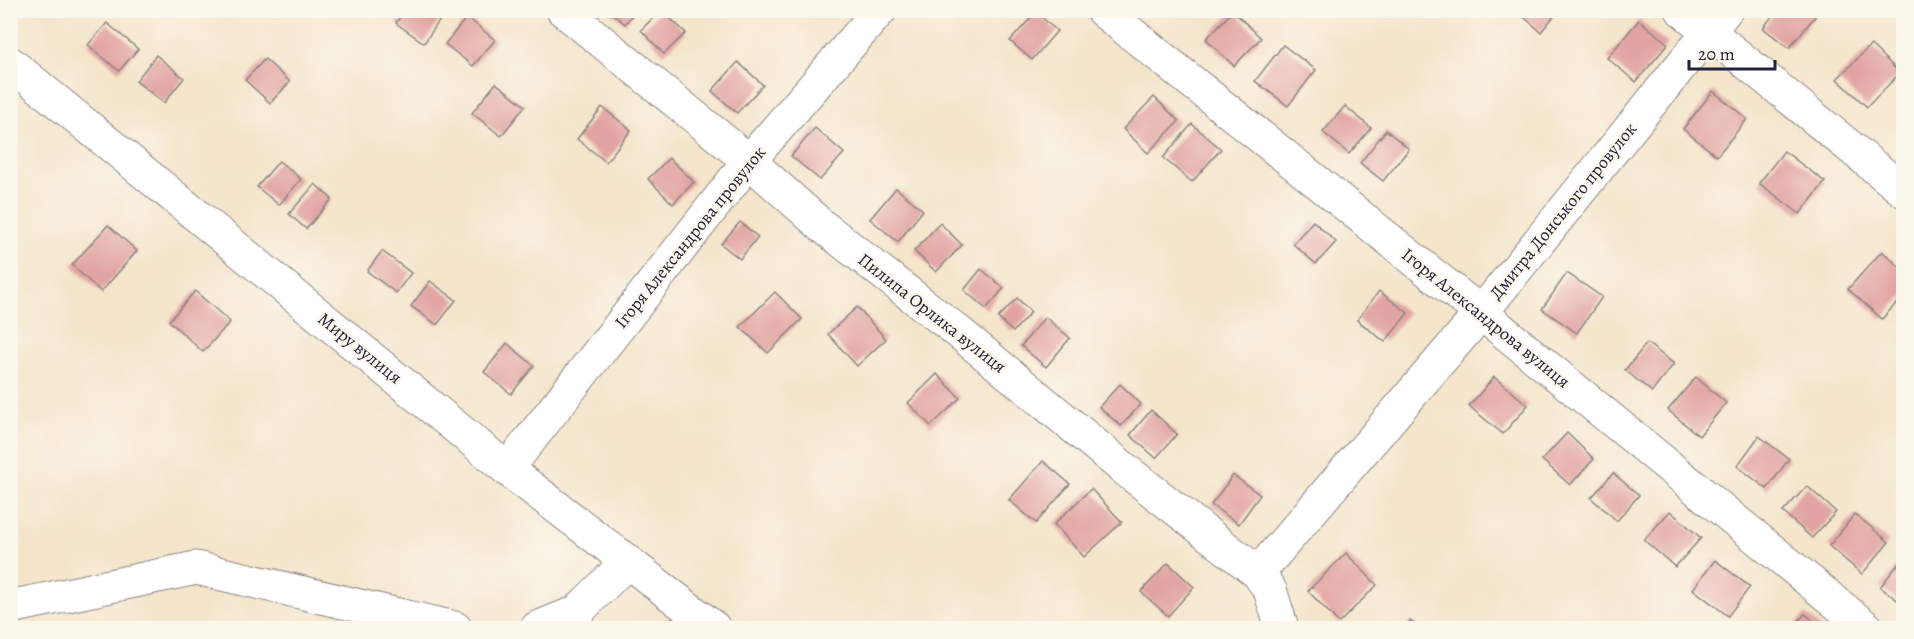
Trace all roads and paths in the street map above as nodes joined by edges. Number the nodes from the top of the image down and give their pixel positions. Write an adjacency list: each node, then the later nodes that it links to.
1 (563, 10): 7 (street, Пилипа Орлика вулиця)
2 (880, 10): 7 (street, Ігоря Александрова провулок)
3 (1102, 10): 9 (street, Ігоря Александрова вулиця)
4 (1682, 10): 5 (street)
5 (1717, 21): 8 (street); 9 (street, Дмитра Донського провулок)
6 (10, 63): 10 (street, Миру вулиця)
7 (749, 161): 10 (street, Ігоря Александрова провулок); 12 (street, Пилипа Орлика вулиця)
8 (1904, 191)
9 (1481, 313): 12 (street, Дмитра Донського провулок); 18 (street, Ігоря Александрова вулиця)
10 (507, 469): 11 (street, Миру вулиця)
11 (627, 562): 15 (street); 16 (street, Миру вулиця)
12 (1258, 573): 17 (street, Пилипа Орлика вулиця)
13 (10, 607): 14 (street)
14 (455, 628)
15 (537, 628)
16 (714, 628)
17 (1282, 628)
18 (1867, 628)

